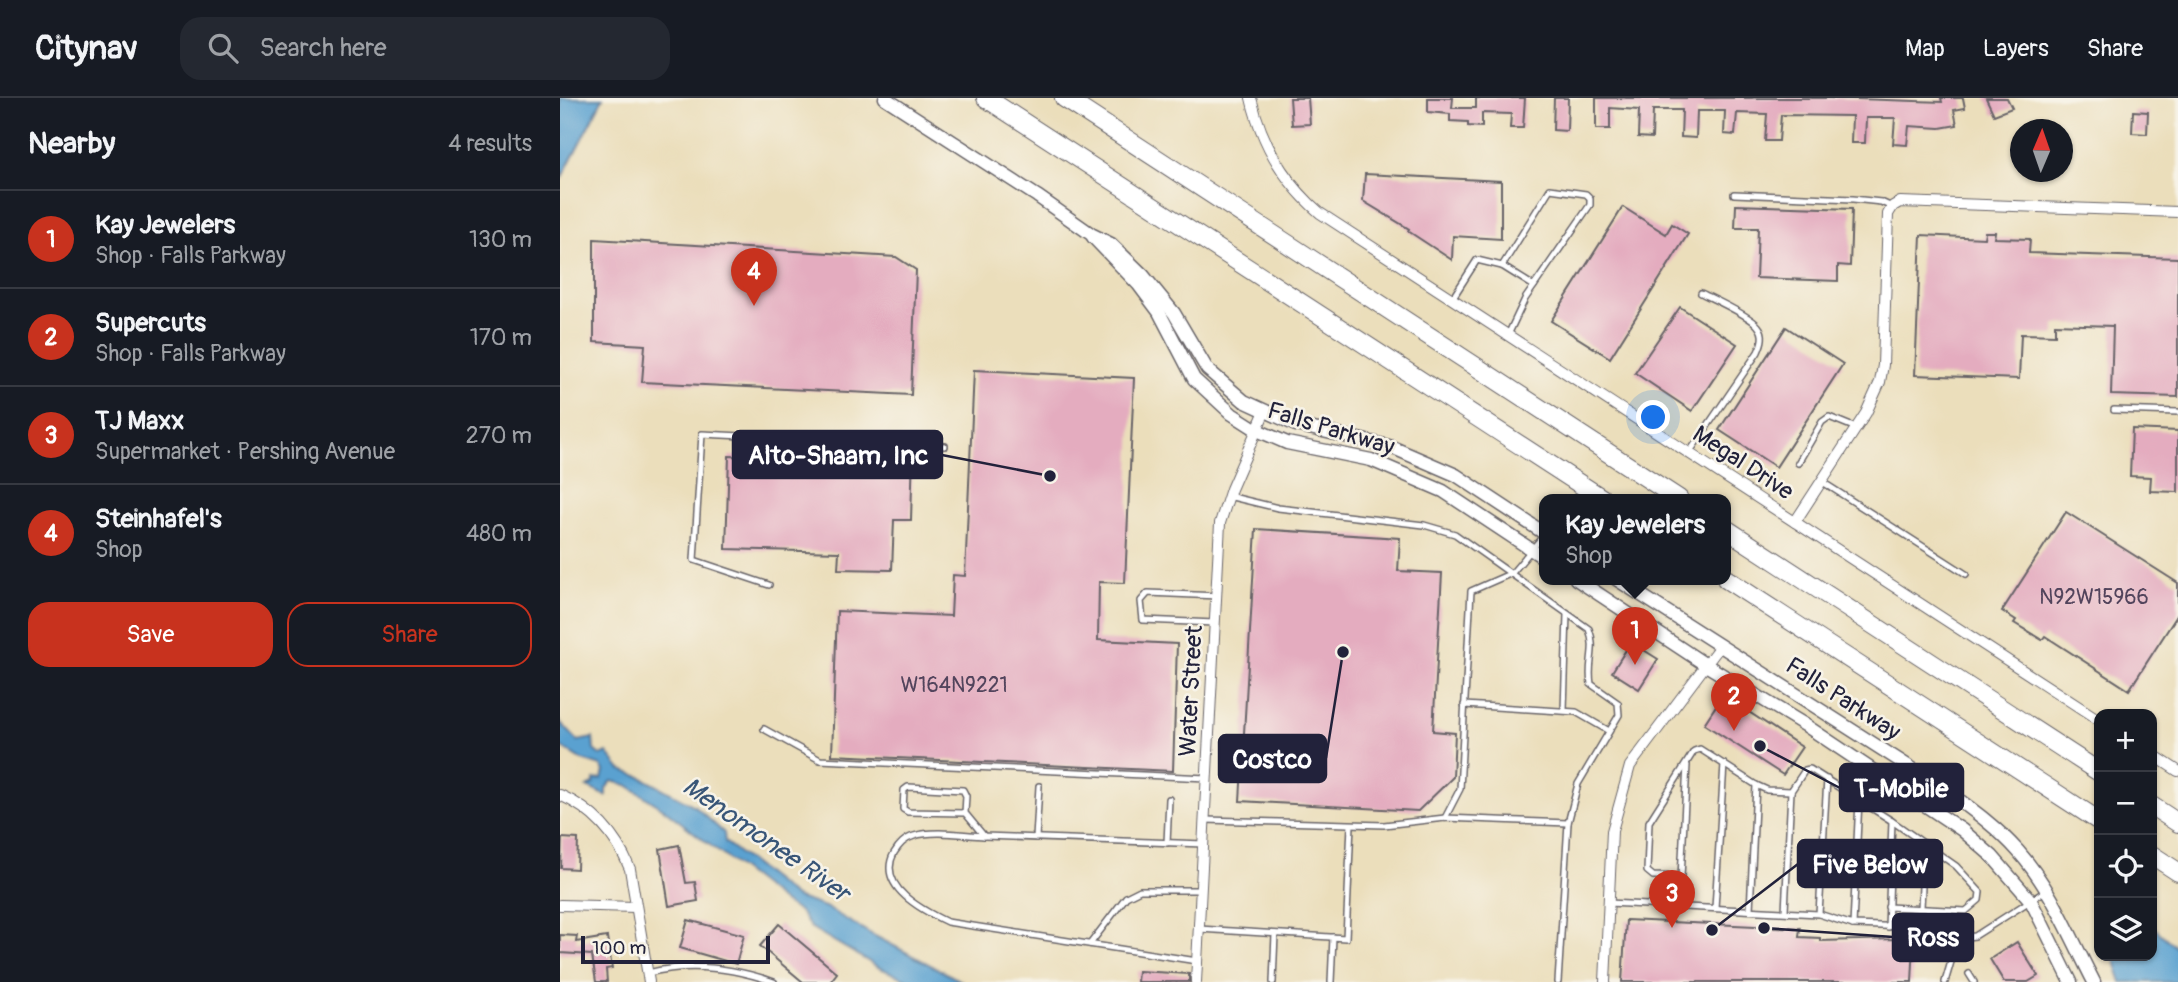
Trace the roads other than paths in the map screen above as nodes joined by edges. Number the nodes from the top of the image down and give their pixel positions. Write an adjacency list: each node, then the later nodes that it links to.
1 (886, 98): 8 (street, Falls Parkway)
2 (986, 98): 23 (highway)
3 (1064, 98): 24 (highway)
4 (1251, 98): 12 (street, Megal Drive)
5 (1734, 194): 6 (lane)
6 (1892, 207): 7 (street); 17 (street)
7 (2178, 212)
8 (1091, 234): 15 (street, Falls Parkway); 18 (street, Falls Parkway)
9 (1503, 265): 10 (lane); 10 (lane); 12 (lane)
10 (1534, 286): 13 (lane)
11 (1700, 293): 20 (lane)
12 (1452, 299): 13 (street, Megal Drive)
13 (1508, 335): 20 (street, Megal Drive)
14 (2114, 410): 16 (lane)
15 (1265, 411): 18 (street, Water Street); 27 (street, Falls Parkway)
16 (2178, 412)
17 (1856, 428): 21 (lane); 22 (street)
18 (1257, 430): 25 (street, Water Street); 30 (street, Falls Parkway)
19 (945, 446): 35 (lane)
20 (1689, 453): 26 (street, Megal Drive)
21 (1798, 463)
22 (1821, 481): 26 (street); 33 (lane)
23 (1595, 494)
24 (1671, 494)
25 (1228, 496): 32 (lane); 38 (street, Water Street)
26 (1795, 522): 45 (street, Megal Drive)
27 (1539, 531)
28 (1731, 532): 52 (highway)
29 (1539, 541): 30 (lane)
30 (1532, 550): 31 (street, Falls Parkway); 32 (lane)
31 (1539, 555)
32 (1512, 573): 39 (lane); 43 (lane)
33 (1966, 574)
34 (1731, 582): 66 (highway)
35 (769, 585)
36 (1585, 585): 42 (street, Falls Parkway)
37 (1626, 585): 41 (street, Falls Parkway)
38 (1218, 596): 40 (street, Water Street); 40 (lane)
39 (1567, 614): 44 (lane); 47 (lane)
40 (1216, 623): 53 (street, Water Street)
41 (1720, 646): 42 (street); 81 (street, Falls Parkway)
42 (1706, 665): 82 (street, Falls Parkway); 83 (street)
43 (1464, 705): 44 (lane); 65 (lane)
44 (1564, 710): 47 (lane)
45 (2094, 717)
46 (764, 729): 53 (lane)
47 (1609, 731): 69 (lane)
48 (2157, 757): 51 (street)
49 (1687, 762): 50 (lane); 79 (lane); 79 (lane)
50 (1724, 764): 55 (lane); 88 (lane)
51 (2177, 767)
52 (2094, 768)
53 (1207, 778): 67 (street, Water Street)
54 (1827, 779): 57 (lane); 60 (lane); 92 (lane)
55 (1756, 785): 57 (lane); 90 (lane)
56 (1039, 786): 73 (lane)
57 (1791, 791): 91 (lane)
58 (560, 795): 87 (street)
59 (1169, 799): 74 (lane)
60 (1859, 800): 68 (lane); 93 (lane)
61 (2157, 803): 64 (highway)
62 (2157, 809): 70 (highway)
63 (965, 813): 63 (lane); 72 (lane)
64 (2178, 816)
65 (1445, 818): 69 (lane); 71 (lane)
66 (2094, 818)
67 (1205, 820): 71 (lane); 76 (street, Water Street)
68 (1892, 821): 75 (lane); 86 (lane)
69 (1568, 823): 107 (lane)
70 (2178, 823)
71 (1351, 825): 97 (lane)
72 (984, 836): 73 (lane); 99 (lane)
73 (1036, 838): 74 (lane)
74 (1167, 843): 76 (lane)
75 (1924, 843): 89 (lane); 89 (lane)
76 (1204, 844): 80 (street, Water Street)
77 (2157, 858): 78 (highway)
78 (2178, 872)
79 (1681, 877): 85 (lane)
80 (1201, 890): 95 (street, Water Street); 99 (lane)
81 (2047, 890): 82 (lane); 112 (street, Falls Parkway)
82 (2031, 901): 98 (lane); 111 (street, Falls Parkway)
83 (1609, 903): 85 (lane); 108 (street)
84 (560, 905): 87 (street)
85 (1679, 906): 88 (lane)
86 (1888, 906): 89 (lane); 94 (lane)
87 (636, 907): 102 (street)
88 (1715, 908): 90 (lane)
89 (1921, 908)
90 (1750, 910): 91 (lane)
91 (1785, 911): 92 (lane)
92 (1819, 914): 93 (lane)
93 (1853, 925): 94 (lane)
94 (1888, 927): 98 (lane)
95 (1199, 929): 96 (lane); 100 (street, Water Street)
96 (1275, 934): 97 (lane); 105 (lane)
97 (1333, 937): 106 (lane)
98 (1958, 938): 109 (lane)
99 (1090, 944): 100 (lane)
100 (1197, 961): 104 (street, Water Street)
101 (1969, 974): 110 (lane)
102 (649, 978): 103 (lane)
103 (774, 982)
104 (1196, 982)
105 (1273, 982)
106 (1331, 982)
107 (1558, 982)
108 (1605, 982)
109 (1945, 982)
110 (1974, 982)
111 (2071, 982)
112 (2094, 982)

